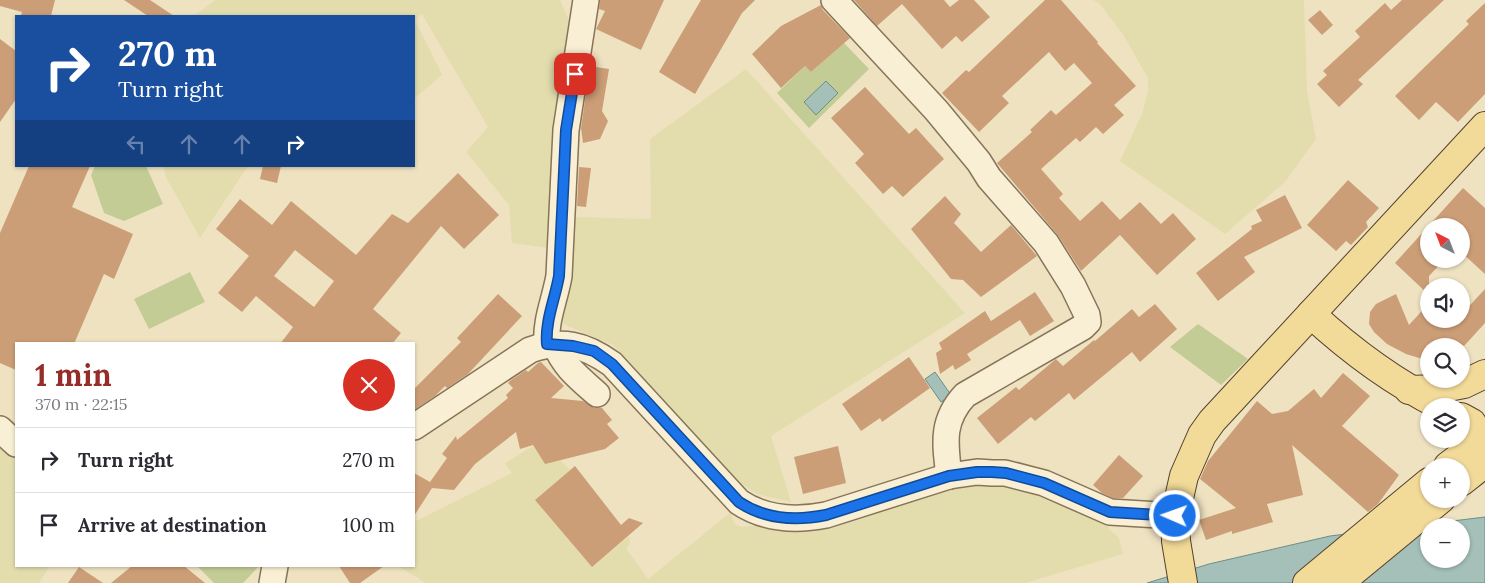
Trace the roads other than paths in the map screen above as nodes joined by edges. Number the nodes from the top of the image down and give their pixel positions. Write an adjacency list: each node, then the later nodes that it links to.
1 (586, 0): 5 (street)
2 (834, 0): 17 (street)
3 (1485, 126): 4 (main road)
4 (1311, 314): 7 (main road); 20 (main road)
5 (551, 344): 8 (street); 10 (street); 17 (street)
6 (1485, 374): 7 (main road)
7 (1409, 390): 9 (main road)
8 (597, 394)
9 (1424, 398)
10 (415, 426)
11 (1473, 426): 14 (main road)
12 (0, 429): 13 (street)
13 (15, 443)
14 (1453, 458)
15 (1485, 462): 16 (main road)
16 (1470, 474)
17 (949, 476): 20 (street)
18 (1420, 497): 24 (main road)
19 (1420, 499): 25 (main road)
20 (1175, 528): 23 (main road)
21 (274, 567): 22 (street)
22 (272, 583)
23 (1183, 583)
24 (1307, 583)
25 (1339, 583)

